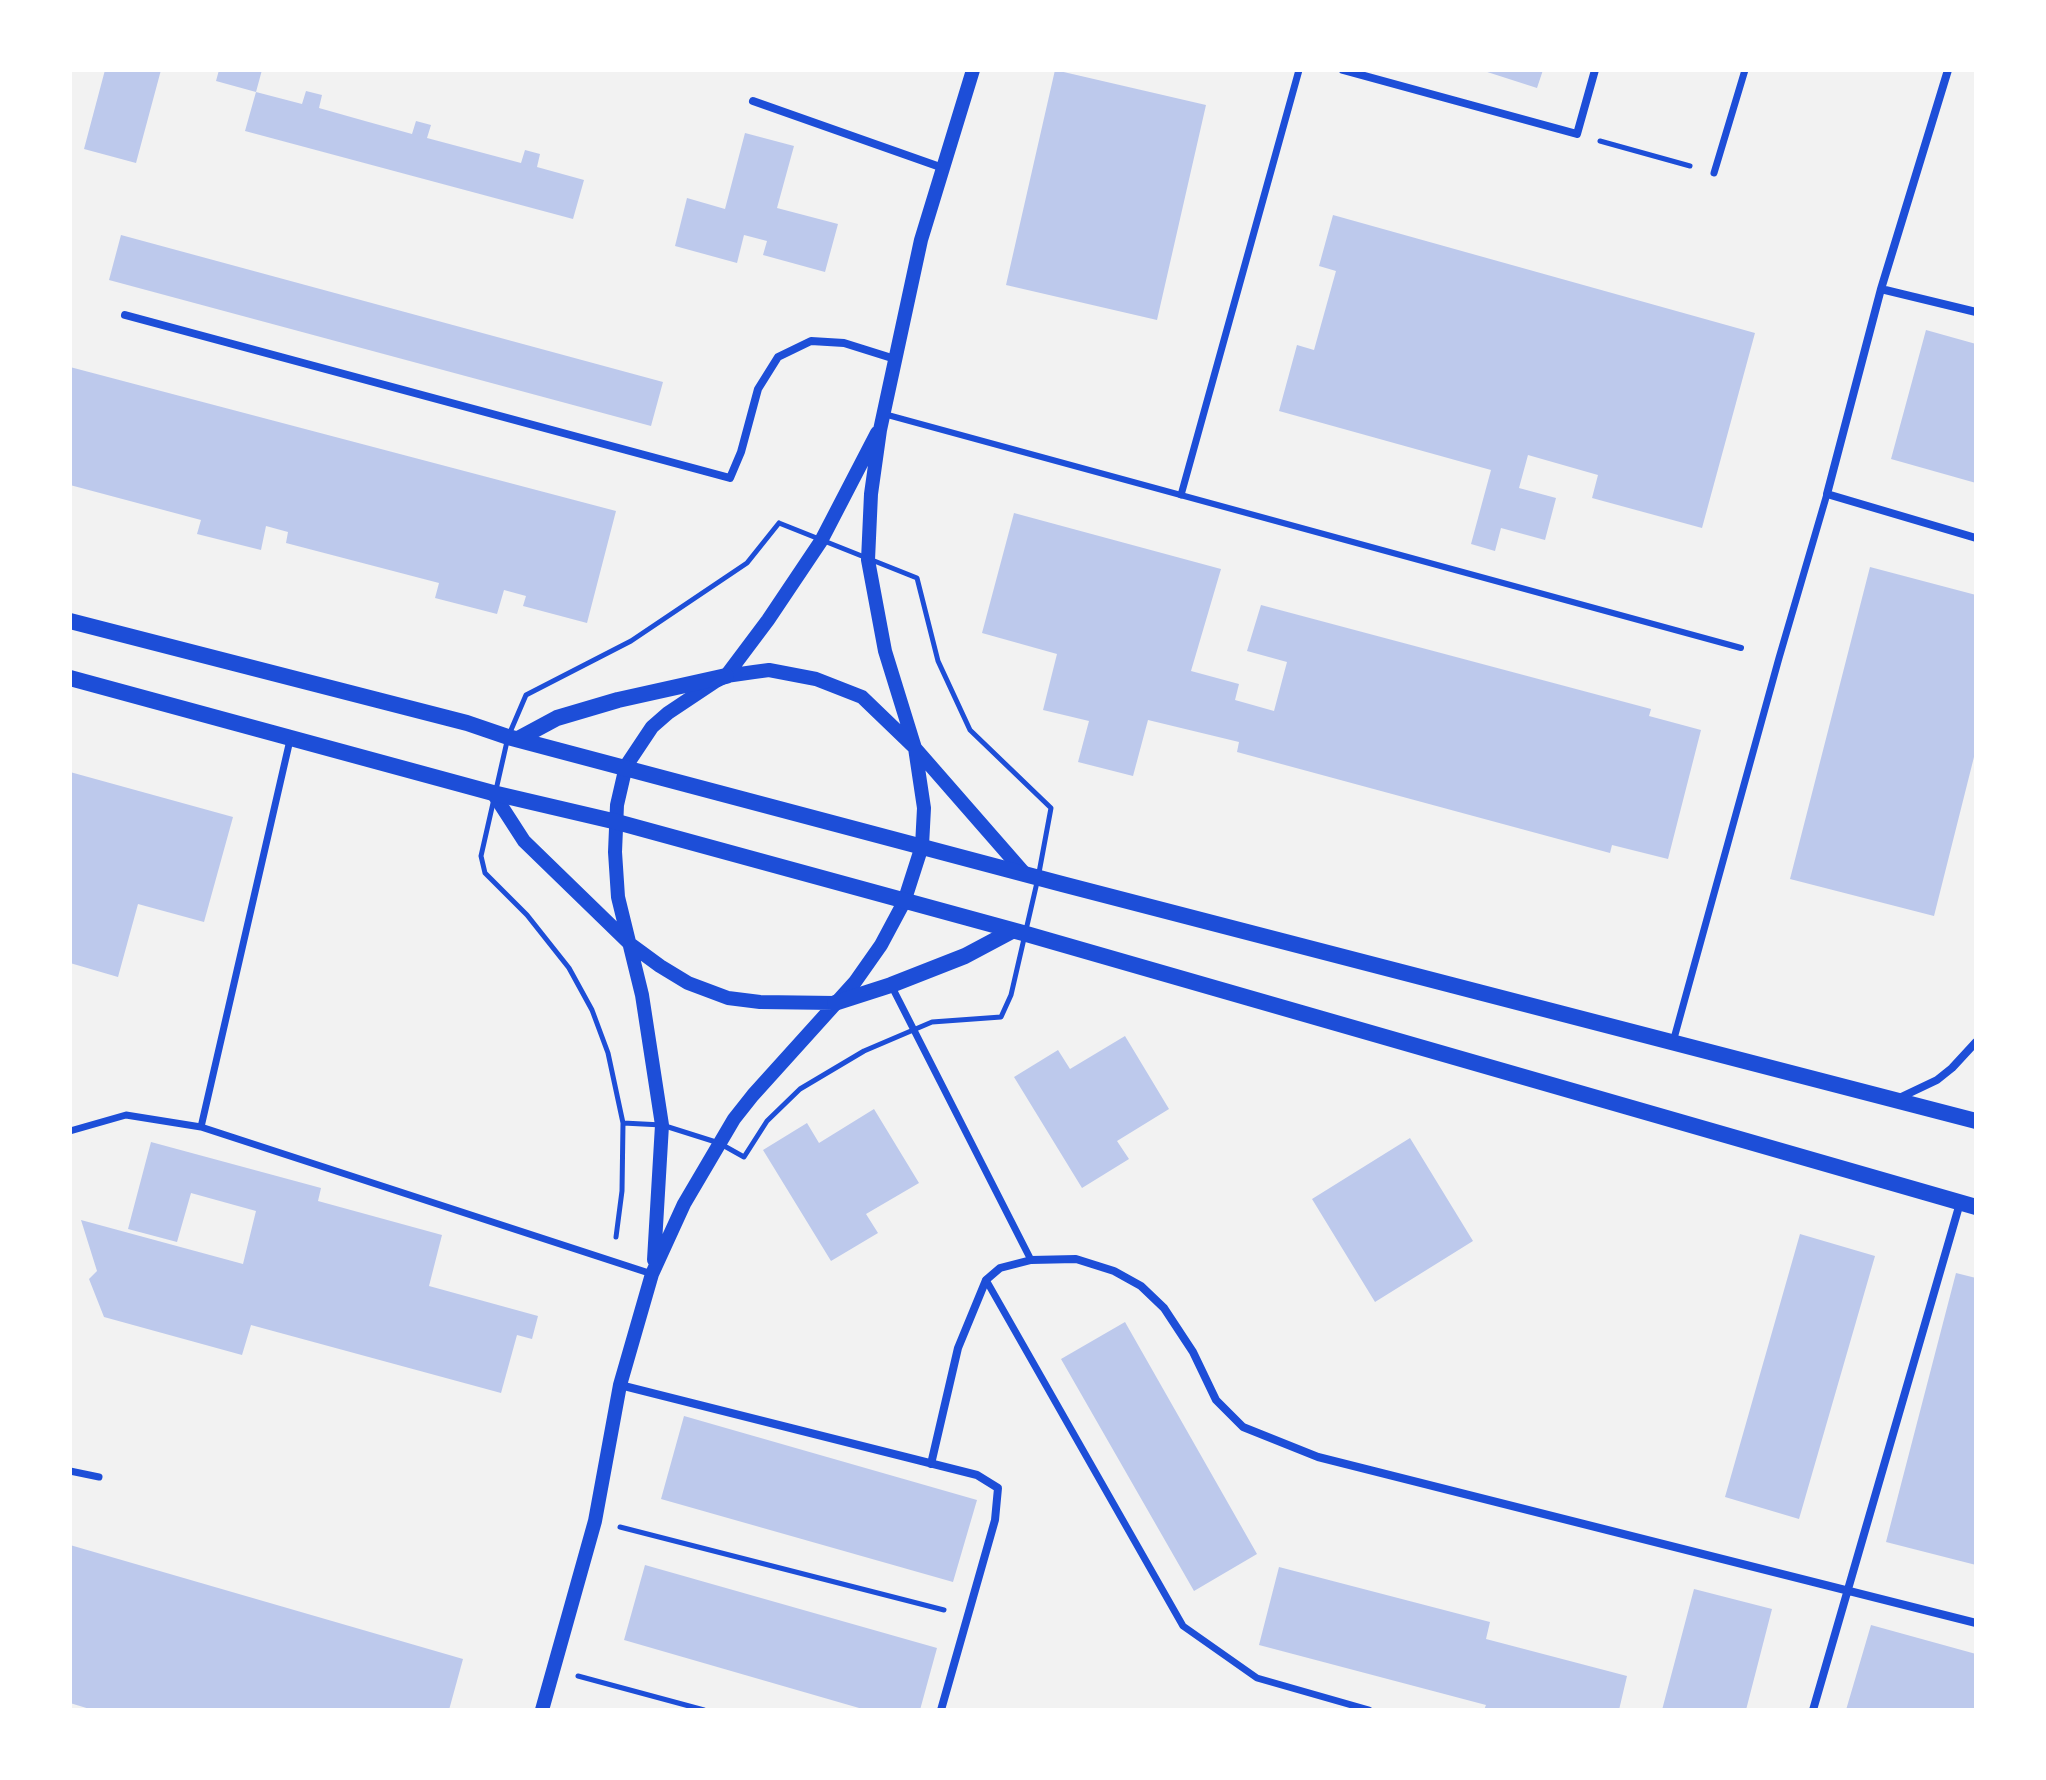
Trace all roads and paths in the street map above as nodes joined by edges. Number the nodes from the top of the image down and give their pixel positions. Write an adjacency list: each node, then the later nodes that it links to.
1 (973, 70): 9 (street)
2 (1299, 70): 18 (street)
3 (1343, 70): 8 (street)
4 (1595, 70): 8 (street)
5 (1745, 70): 10 (street)
6 (1948, 70): 11 (street)
7 (753, 101): 9 (street)
8 (1577, 134): 10 (path)
9 (943, 168): 14 (street)
10 (1714, 173)
11 (1881, 289): 12 (street); 17 (street)
12 (1976, 312)
13 (125, 315): 14 (street)
14 (895, 359): 15 (street)
15 (883, 414): 16 (street); 18 (lane)
16 (880, 430): 22 (street); 26 (street)
17 (1827, 494): 19 (street); 37 (street)
18 (1181, 495): 21 (lane)
19 (1976, 538)
20 (70, 621): 25 (main road)
21 (1741, 648)
22 (726, 676): 25 (main road); 26 (street); 27 (street)
23 (70, 678): 24 (main road)
24 (291, 736): 28 (main road); 43 (street)
25 (518, 739): 27 (main road)
26 (915, 748): 30 (street); 31 (street)
27 (626, 766): 29 (street); 30 (main road)
28 (493, 793): 29 (main road); 34 (street); 41 (path)
29 (617, 822): 32 (main road); 34 (street)
30 (922, 846): 31 (main road); 32 (street)
31 (1026, 875): 37 (main road)
32 (904, 902): 33 (main road); 36 (street)
33 (1012, 931): 35 (main road); 46 (main road)
34 (630, 944): 36 (street); 42 (street)
35 (891, 985): 36 (main road); 47 (street)
36 (835, 1003): 45 (street)
37 (1673, 1042): 39 (main road)
38 (1976, 1042): 39 (street)
39 (1894, 1100): 40 (main road)
40 (1976, 1121)
41 (623, 1123): 42 (path); 48 (path)
42 (662, 1125): 45 (path); 49 (street)
43 (201, 1127): 44 (street); 48 (street)
44 (70, 1131)
45 (719, 1143): 49 (street)
46 (1968, 1205): 56 (street)
47 (1031, 1260): 50 (street); 56 (street)
48 (610, 1261): 49 (street)
49 (652, 1274): 51 (street)
50 (986, 1280): 52 (street); 63 (street)
51 (620, 1385): 52 (street); 55 (street)
52 (931, 1464): 57 (street)
53 (70, 1471): 54 (street)
54 (99, 1477)
55 (595, 1521): 57 (path); 59 (street)
56 (1847, 1591): 58 (street); 64 (street)
57 (968, 1616): 62 (street)
58 (1976, 1623)
59 (553, 1670): 60 (street); 61 (path)
60 (542, 1710)
61 (704, 1710)
62 (941, 1710)
63 (1369, 1710)
64 (1813, 1710)

